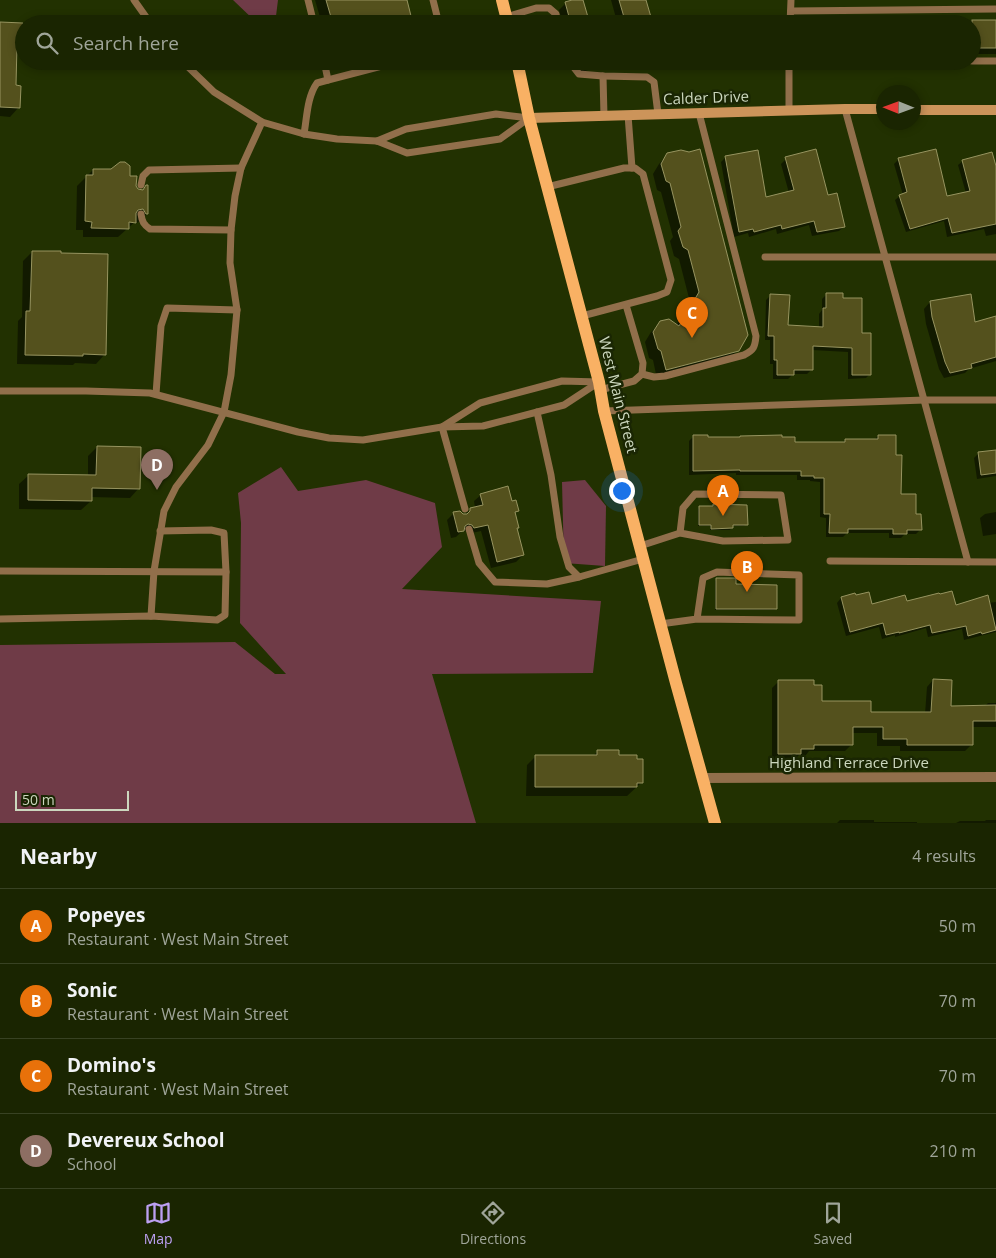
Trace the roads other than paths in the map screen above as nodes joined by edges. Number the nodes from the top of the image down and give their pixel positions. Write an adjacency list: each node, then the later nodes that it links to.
1 (134, 0): 8 (lane)
2 (308, 0): 9 (lane)
3 (433, 0): 10 (lane)
4 (502, 0): 11 (main road)
5 (792, 0): 7 (lane)
6 (996, 9): 7 (lane)
7 (791, 11): 14 (lane)
8 (145, 15)
9 (312, 15)
10 (437, 15)
11 (506, 15)
12 (519, 15): 13 (lane)
13 (556, 15)
14 (791, 15)
15 (981, 61): 16 (lane)
16 (996, 61)
17 (191, 70): 35 (lane)
18 (326, 70): 24 (lane)
19 (366, 70): 24 (lane)
20 (518, 70): 34 (main road, West Main Street)
21 (576, 70): 23 (lane)
22 (789, 70): 29 (lane)
23 (602, 76): 31 (lane); 33 (lane)
24 (328, 80): 36 (lane)
25 (845, 109): 26 (street, Calder Drive); 29 (street, Calder Drive); 45 (lane)
26 (876, 110)
27 (921, 110): 28 (street)
28 (996, 110)
29 (789, 111): 30 (street, Calder Drive)
30 (699, 113): 31 (street, Calder Drive); 50 (lane)
31 (658, 114): 32 (street, Calder Drive)
32 (628, 115): 33 (street, Calder Drive); 39 (lane)
33 (604, 116): 34 (street, Calder Drive)
34 (529, 118): 37 (lane); 37 (lane); 41 (main road, West Main Street)
35 (262, 122): 36 (lane); 38 (lane)
36 (304, 134): 37 (lane)
37 (377, 141)
38 (241, 168): 40 (lane); 43 (lane)
39 (632, 168): 41 (lane); 47 (lane)
40 (141, 185)
41 (547, 187): 49 (main road, West Main Street)
42 (141, 214): 43 (lane)
43 (231, 230): 48 (lane)
44 (765, 257): 45 (lane)
45 (886, 257): 46 (lane); 54 (lane)
46 (996, 257)
47 (626, 305): 49 (lane); 50 (lane)
48 (237, 310): 53 (lane); 57 (lane)
49 (582, 316): 51 (main road, West Main Street)
50 (642, 374): 51 (lane)
51 (600, 386): 56 (main road, West Main Street); 58 (lane); 59 (lane)
52 (0, 391): 53 (lane)
53 (156, 394): 57 (lane)
54 (925, 400): 55 (lane); 56 (lane); 67 (lane)
55 (996, 400)
56 (604, 411): 64 (main road, West Main Street)
57 (224, 412): 59 (lane); 62 (lane)
58 (537, 412): 59 (lane); 72 (lane)
59 (442, 427): 60 (lane)
60 (465, 509)
61 (469, 529): 72 (lane)
62 (160, 531): 70 (lane); 71 (lane)
63 (680, 533): 63 (lane); 64 (lane)
64 (640, 546): 65 (main road, West Main Street)
65 (643, 559): 72 (lane); 76 (main road, West Main Street)
66 (830, 561): 67 (lane)
67 (968, 562): 68 (lane)
68 (996, 562)
69 (0, 571): 70 (lane)
70 (154, 571): 71 (lane); 73 (lane)
71 (226, 572): 73 (lane)
72 (580, 577)
73 (151, 616): 74 (lane)
74 (0, 619)
75 (698, 619): 75 (lane); 76 (lane)
76 (660, 624): 77 (main road, West Main Street)
77 (702, 778): 78 (street, Highland Terrace Drive); 79 (main road, West Main Street)
78 (996, 778)
79 (715, 823)

